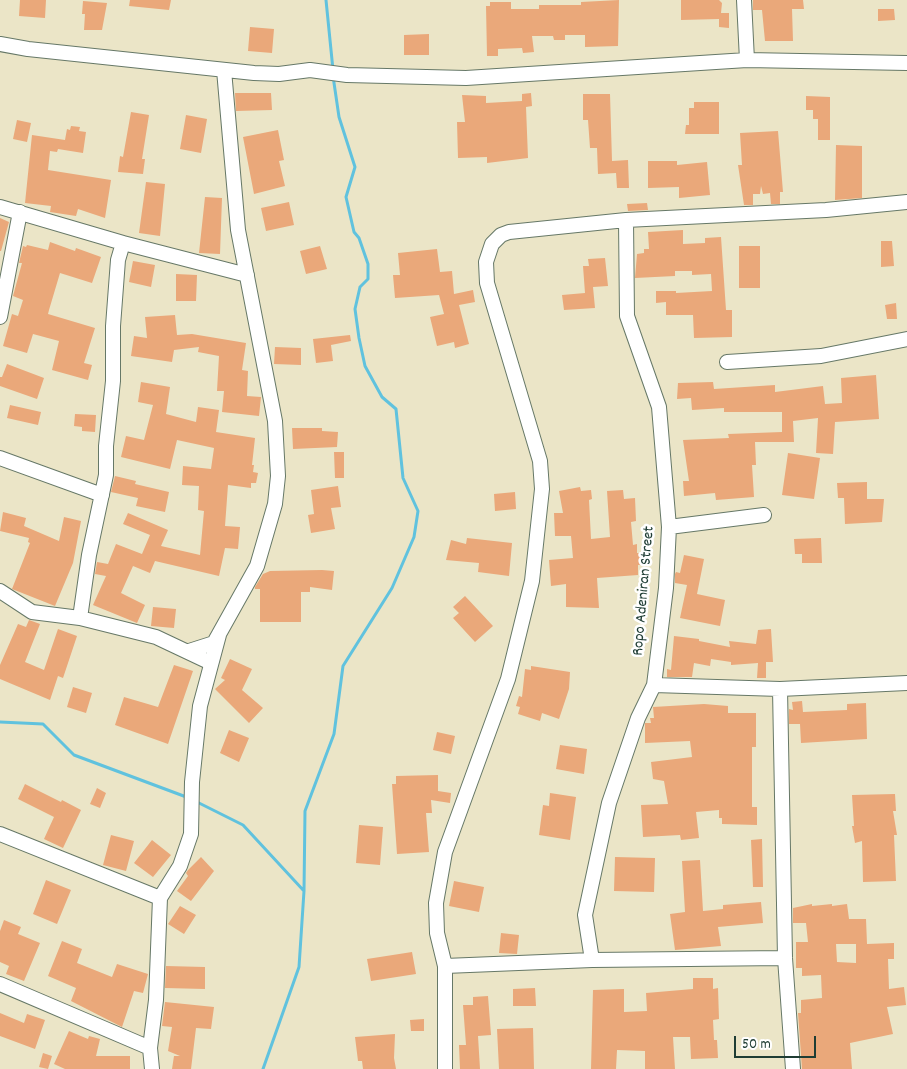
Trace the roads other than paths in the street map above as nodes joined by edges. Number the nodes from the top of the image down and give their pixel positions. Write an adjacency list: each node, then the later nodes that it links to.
1 (744, 0): 3 (street)
2 (0, 44): 5 (street)
3 (747, 60): 4 (street); 5 (street)
4 (907, 62)
5 (224, 70): 11 (street)
6 (907, 202): 9 (street)
7 (0, 207): 8 (street)
8 (20, 212): 10 (street); 12 (street)
9 (626, 220): 18 (street, Ropo Adeniran Street); 31 (street)
10 (123, 244): 11 (street); 16 (street)
11 (247, 275): 21 (street)
12 (0, 317)
13 (907, 339): 14 (street)
14 (727, 362)
15 (0, 458): 16 (street)
16 (102, 493): 20 (street)
17 (764, 515): 18 (street)
18 (669, 527): 25 (street, Ropo Adeniran Street)
19 (0, 591): 20 (street)
20 (80, 618): 22 (street)
21 (220, 634): 22 (street); 23 (street)
22 (189, 651): 23 (street)
23 (211, 663): 28 (street)
24 (907, 683): 26 (street)
25 (654, 685): 26 (street); 30 (street, Ropo Adeniran Street)
26 (780, 689): 29 (street)
27 (0, 834): 28 (street)
28 (160, 898): 33 (street)
29 (785, 958): 30 (street); 36 (street)
30 (592, 960): 31 (street)
31 (445, 966): 35 (street)
32 (0, 984): 33 (street)
33 (150, 1048): 34 (street)
34 (152, 1069)
35 (445, 1069)
36 (793, 1069)

